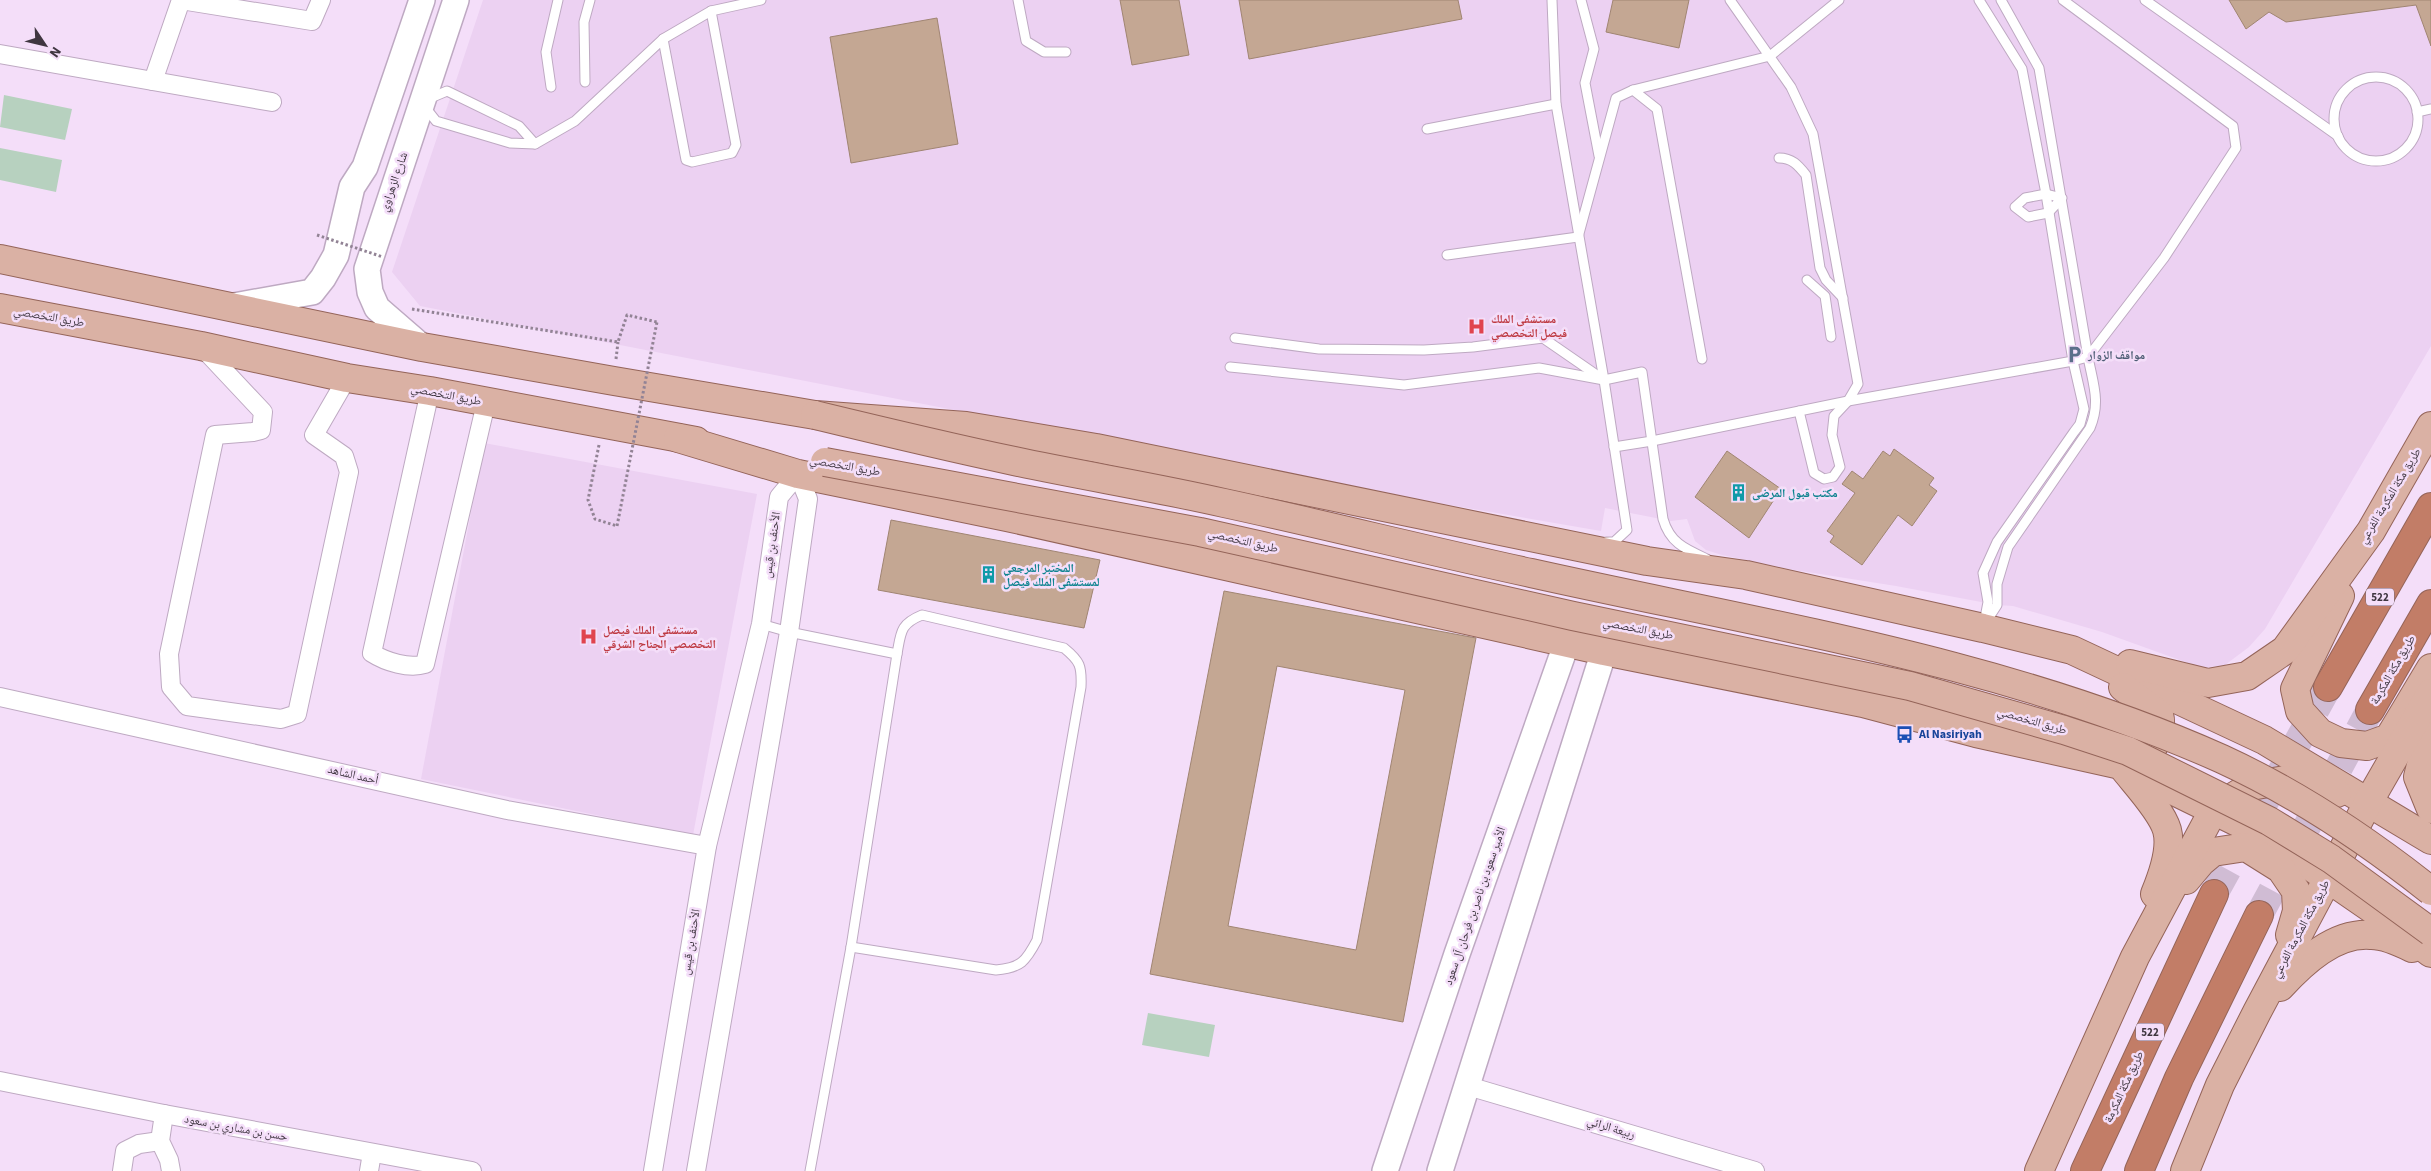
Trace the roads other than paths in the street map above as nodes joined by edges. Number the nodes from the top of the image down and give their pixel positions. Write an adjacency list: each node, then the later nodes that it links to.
1 (182, 0): 2 (street); 22 (street)
2 (321, 0)
3 (422, 0): 36 (street)
4 (456, 0): 27 (street, شارع الزهراوي)
5 (558, 0): 24 (lane)
6 (590, 0): 23 (lane)
7 (761, 0): 17 (lane)
8 (1018, 0): 19 (lane)
9 (1552, 0): 28 (lane)
10 (1581, 0): 34 (lane)
11 (1730, 0): 21 (lane)
12 (1839, 0): 21 (lane)
13 (1979, 0): 38 (lane)
14 (2001, 0): 39 (lane)
15 (2063, 0): 52 (lane)
16 (2145, 0): 32 (lane)
17 (711, 11): 18 (lane); 18 (lane)
18 (663, 39): 33 (lane)
19 (1066, 52)
20 (0, 54): 22 (street)
21 (1770, 56): 25 (lane); 45 (lane)
22 (153, 82): 26 (street)
23 (584, 82)
24 (550, 87)
25 (1633, 90): 34 (lane); 53 (lane)
26 (272, 102)
27 (421, 102): 33 (lane); 33 (lane); 37 (street, شارع الزهراوي)
28 (1556, 104): 31 (lane); 41 (lane)
29 (2431, 109): 30 (lane)
30 (2418, 112): 32 (lane); 32 (lane)
31 (1427, 129)
32 (2338, 136)
33 (535, 144)
34 (1599, 158): 41 (lane)
35 (1779, 158): 45 (lane)
36 (365, 168): 37 (street); 46 (street)
37 (396, 178): 51 (street, شارع الزهراوي)
38 (2046, 194): 39 (lane); 40 (lane); 40 (lane)
39 (2062, 198): 40 (lane); 52 (lane)
40 (2048, 213): 54 (lane)
41 (1578, 237): 42 (lane); 57 (lane)
42 (1447, 256)
43 (0, 259): 46 (main road)
44 (1807, 280): 49 (lane)
45 (1843, 298): 59 (lane)
46 (234, 306): 51 (main road)
47 (0, 308): 50 (main road, طريق التخصصي)
48 (1235, 338): 57 (lane)
49 (1832, 338)
50 (201, 346): 56 (main road, طريق التخصصي); 56 (street)
51 (422, 346): 62 (main road)
52 (2088, 357): 54 (lane); 74 (lane)
53 (1702, 359)
54 (2073, 361): 59 (lane); 74 (lane)
55 (1230, 366): 57 (lane)
56 (347, 378): 58 (main road, طريق التخصصي)
57 (1604, 380): 65 (lane); 66 (lane)
58 (430, 391): 60 (main road, طريق التخصصي); 60 (street)
59 (1848, 401): 61 (lane); 61 (lane)
60 (486, 403): 64 (main road, طريق التخصصي)
61 (1799, 411): 65 (lane)
62 (815, 415): 70 (main road); 93 (main road, bridge)
63 (2431, 426): 69 (main road, طريق مكة المكرمة الفرعي)
64 (678, 438): 67 (main road); 96 (main road, طريق التخصصي, bridge)
65 (1652, 441): 66 (lane); 71 (lane)
66 (1614, 447): 70 (lane)
67 (798, 474): 73 (street, الأحنف بن قيس); 75 (street); 76 (main road)
68 (2431, 508): 81 (highway, 522)
69 (2371, 532): 77 (main road, طريق مكة المكرمة الفرعي); 80 (main road)
70 (1566, 543): 71 (main road)
71 (1746, 576): 74 (main road)
72 (2431, 604): 84 (highway, طريق مكة المكرمة)
73 (761, 624): 75 (lane); 91 (street, الأحنف بن قيس)
74 (1982, 628): 77 (main road)
75 (789, 632): 79 (lane); 111 (street)
76 (1567, 642): 78 (main road); 113 (street, الأمير سعود بن ناصر بن فرحان آل سعود)
77 (2072, 650): 86 (main road); 87 (main road)
78 (1604, 651): 86 (main road); 102 (street)
79 (897, 654): 97 (lane); 97 (lane)
80 (2431, 668)
81 (2328, 687)
82 (2431, 693): 87 (main road, طريق مكة المكرمة الفرعي)
83 (0, 696): 91 (street, أحمد الشاهد)
84 (2370, 710)
85 (2431, 724): 89 (main road)
86 (2121, 765): 88 (main road); 99 (main road)
87 (2370, 801): 88 (main road); 90 (main road); 92 (main road, طريق مكة المكرمة الفرعي)
88 (2214, 809): 92 (main road); 99 (main road)
89 (2431, 809)
90 (2431, 840)
91 (707, 846): 110 (street, الأحنف بن قيس)
92 (2329, 878): 98 (main road); 100 (main road, طريق مكة المكرمة الفرعي)
93 (2431, 891)
94 (2214, 894): 117 (highway, طريق مكة المكرمة / 522)
95 (2260, 915): 118 (highway)
96 (2431, 932)
97 (851, 947): 112 (lane)
98 (2431, 955): 100 (main road)
99 (2135, 957): 100 (main road); 116 (main road)
100 (2257, 1012): 119 (main road, طريق مكة المكرمة الفرعي)
101 (0, 1081): 103 (street, حسن بن مشاري بن سعود)
102 (1468, 1086): 114 (street); 115 (street, ربيعة الرائي)
103 (164, 1114): 104 (street); 105 (street, حسن بن مشاري بن سعود)
104 (160, 1141): 106 (street); 107 (street)
105 (372, 1153): 108 (street); 109 (street, حسن بن مشاري بن سعود)
106 (122, 1171)
107 (171, 1171)
108 (369, 1171)
109 (472, 1171)
110 (654, 1171)
111 (696, 1171)
112 (810, 1171)
113 (1385, 1171)
114 (1440, 1171)
115 (1755, 1171)
116 (2039, 1171)
117 (2085, 1171)
118 (2139, 1171)
119 (2185, 1171)

